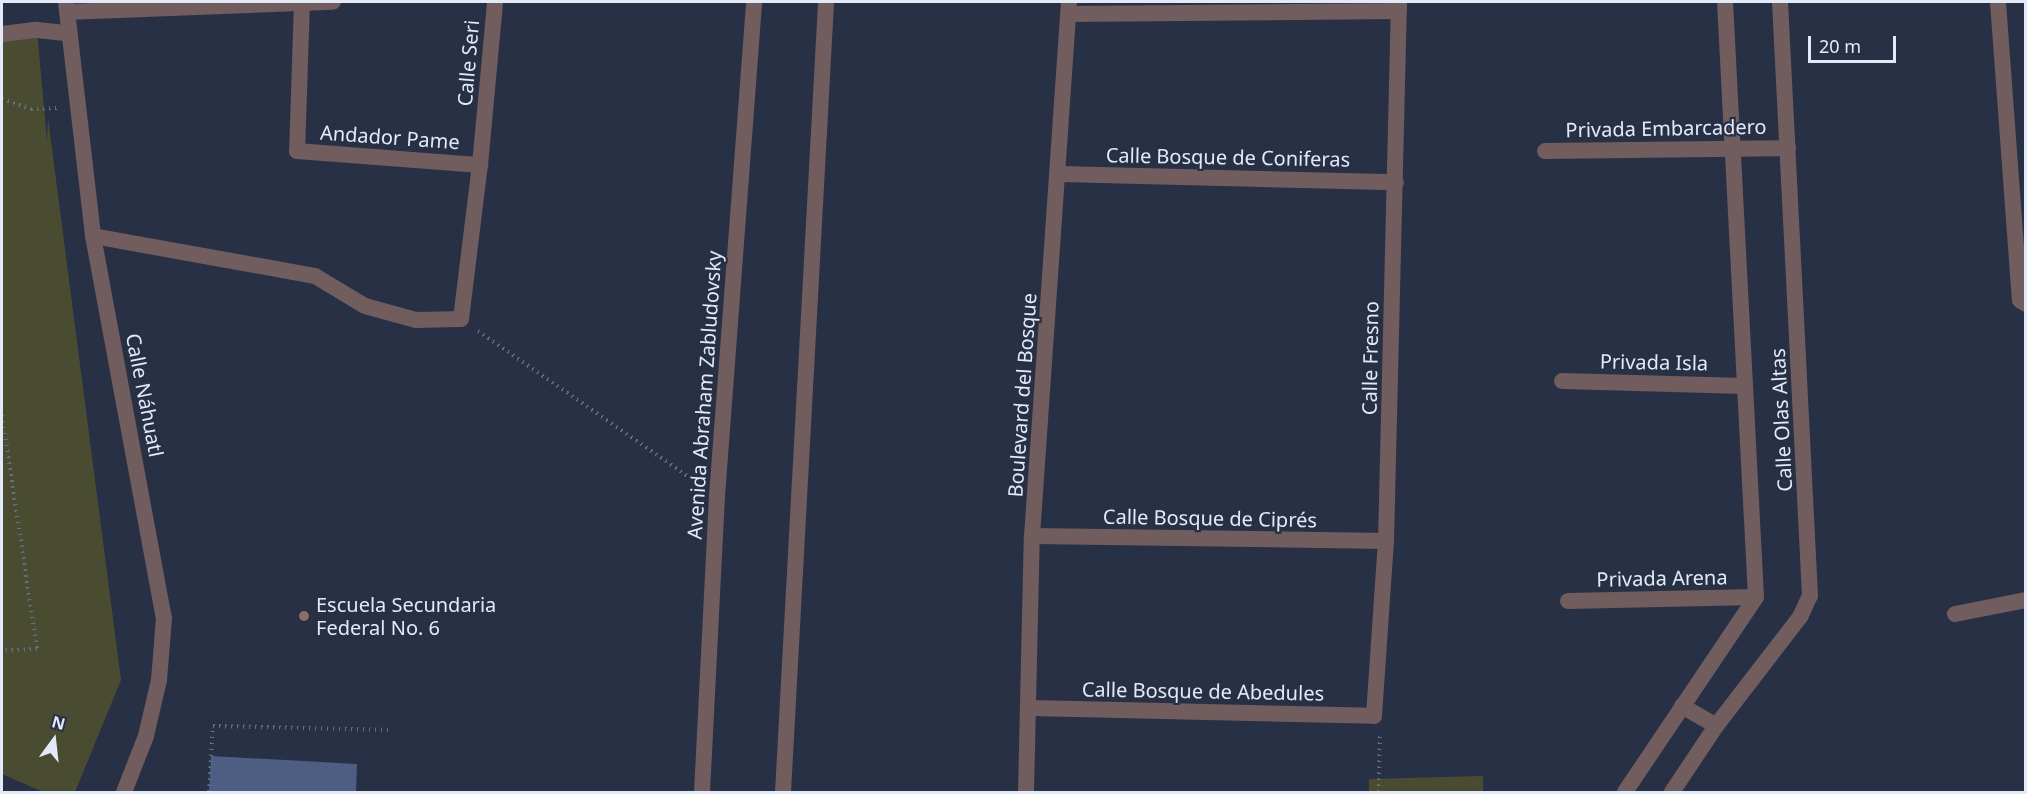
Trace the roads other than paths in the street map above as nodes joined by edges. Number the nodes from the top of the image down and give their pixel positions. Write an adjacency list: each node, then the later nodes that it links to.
1 (302, 2): 2 (street); 10 (street); 17 (street, Andador Pame)
2 (333, 2)
3 (495, 2): 17 (street, Calle Seri)
4 (754, 2): 35 (street, Avenida Abraham Zabludovsky)
5 (826, 2): 36 (street)
6 (1725, 2): 14 (street, Calle Olas Altas)
7 (1780, 2): 15 (street, Calle Olas Altas)
8 (1998, 2): 21 (street)
9 (1399, 6): 11 (street); 19 (street, Calle Fresno)
10 (66, 7): 12 (street, Calle Náhuatl)
11 (1069, 8): 18 (street, Boulevard del Bosque)
12 (68, 33): 13 (street); 20 (street, Calle Náhuatl)
13 (2, 34)
14 (1733, 147): 15 (street, Privada Embarcadero); 16 (street, Privada Embarcadero); 23 (street, Calle Olas Altas)
15 (1788, 148): 33 (street, Calle Olas Altas)
16 (1545, 151)
17 (480, 165): 20 (street, Calle Seri)
18 (1060, 174): 19 (street, Calle Bosque de Coniferas); 24 (street, Boulevard del Bosque)
19 (1396, 182): 25 (street, Calle Fresno)
20 (93, 236): 34 (street, Calle Náhuatl)
21 (2025, 304)
22 (1562, 381): 23 (street, Privada Isla)
23 (1745, 386): 26 (street, Calle Olas Altas)
24 (1032, 536): 25 (street, Calle Bosque de Ciprés); 31 (street, Boulevard del Bosque)
25 (1386, 542): 32 (street, Calle Fresno)
26 (1756, 597): 28 (street, Privada Arena); 30 (street)
27 (2025, 600): 29 (street)
28 (1568, 602)
29 (1955, 614)
30 (1682, 706): 33 (street); 38 (street)
31 (1031, 708): 32 (street, Calle Bosque de Abedules); 37 (street, Boulevard del Bosque)
32 (1374, 716)
33 (1716, 726): 39 (street, Calle Olas Altas)
34 (124, 792)
35 (702, 792)
36 (783, 792)
37 (1026, 792)
38 (1625, 792)
39 (1672, 792)

